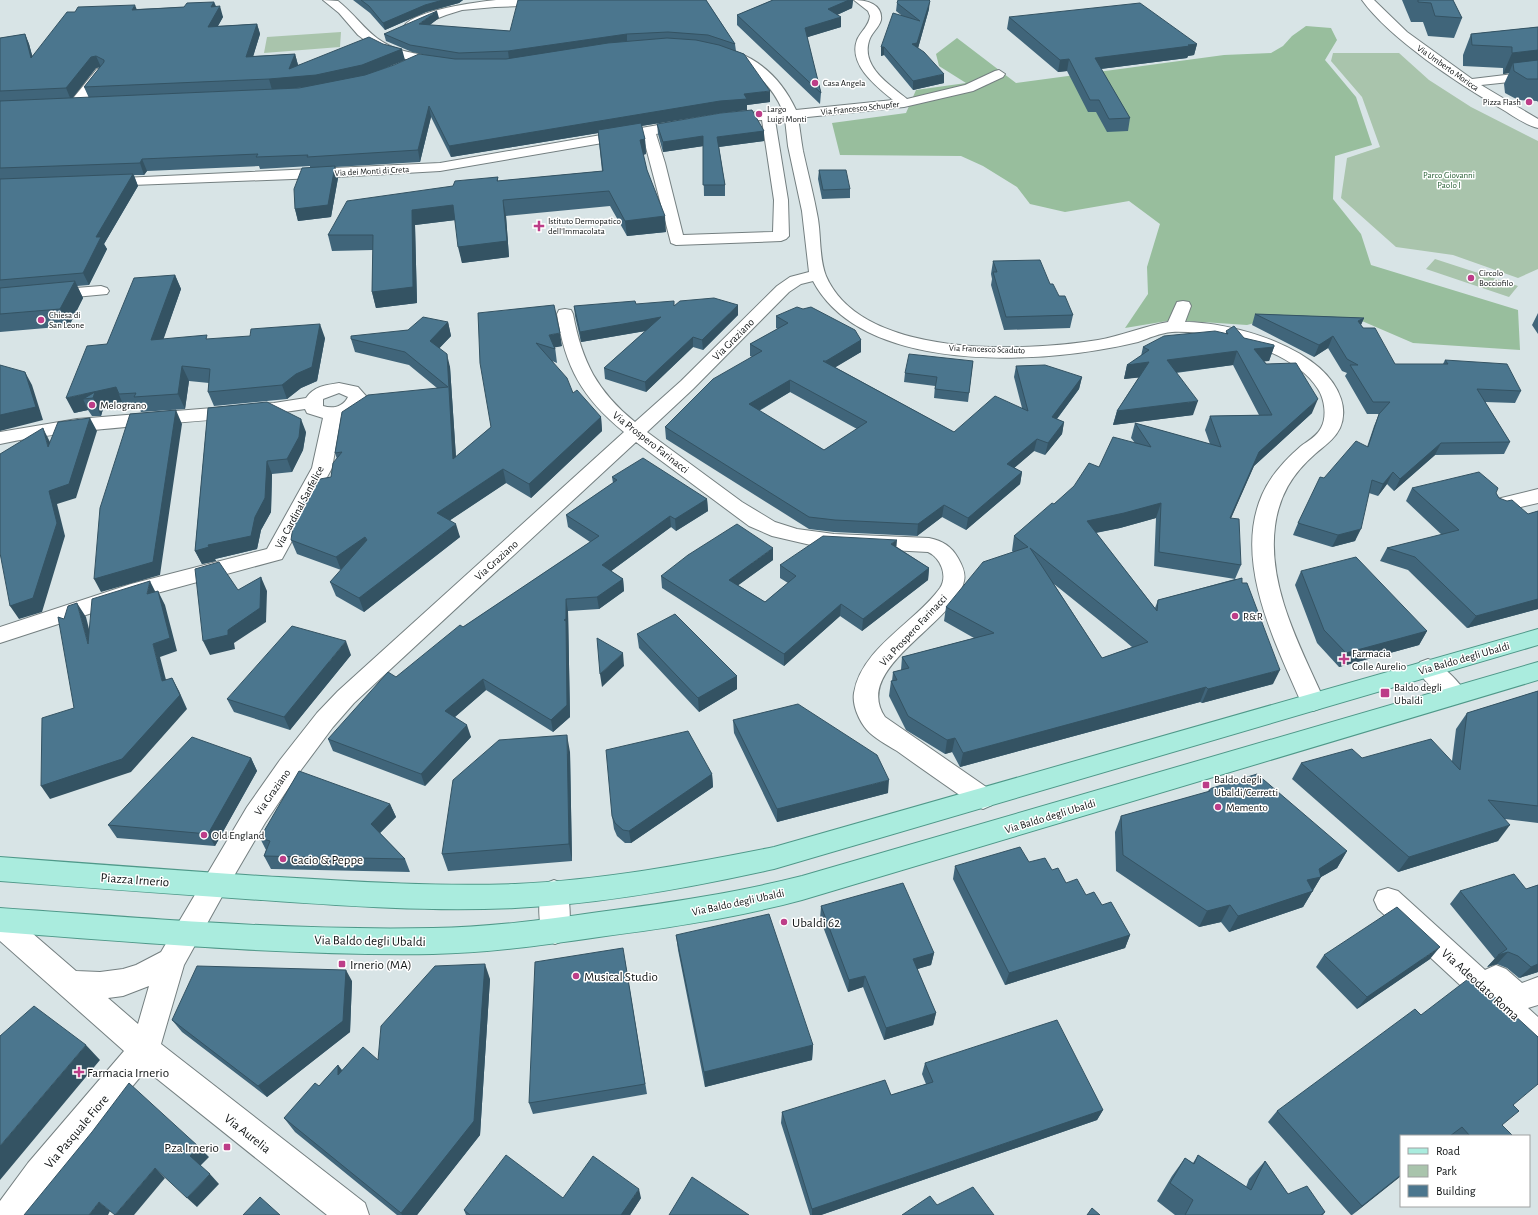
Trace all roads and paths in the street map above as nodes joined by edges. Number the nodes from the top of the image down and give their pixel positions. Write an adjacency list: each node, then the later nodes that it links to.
1 (329, 0): 7 (street)
2 (598, 0): 5 (street)
3 (860, 0): 16 (street, Via Francesco Schupfer)
4 (1368, 0): 15 (street, Via Umberto Moricca)
5 (398, 31)
6 (385, 36): 7 (street)
7 (372, 42): 9 (street)
8 (708, 48): 19 (street, Via Francesco Scaduto)
9 (419, 59): 10 (street); 11 (street)
10 (453, 63)
11 (403, 68)
12 (101, 72): 17 (street)
13 (999, 74): 16 (street, Via Francesco Schupfer)
14 (1538, 75): 15 (street)
15 (1469, 83): 20 (street, Via Umberto Moricca)
16 (904, 103): 19 (street, Via Francesco Schupfer)
17 (93, 104)
18 (768, 115): 19 (street); 21 (street, Via dei Monti di Creta); 21 (street)
19 (791, 115): 23 (street, Via Francesco Scaduto)
20 (1538, 124)
21 (648, 131): 22 (street, Via dei Monti di Creta)
22 (94, 183)
23 (818, 275): 28 (street, Via Francesco Scaduto); 31 (street, Via Graziano)
24 (101, 291): 25 (street)
25 (0, 299)
26 (1183, 306): 28 (street)
27 (565, 314): 31 (street, Via Prospero Farinacci)
28 (1176, 327): 40 (street, Via Francesco Scaduto)
29 (313, 402): 30 (street); 30 (street); 32 (street)
30 (333, 413): 35 (street, Via Cardinal Sanfelice)
31 (635, 432): 41 (street, Via Prospero Farinacci); 43 (street, Via Graziano)
32 (0, 438)
33 (1538, 496): 34 (street)
34 (1500, 505)
35 (0, 635)
36 (1538, 638): 37 (main road, Via Baldo degli Ubaldi)
37 (1428, 668): 39 (street); 40 (main road, Via Baldo degli Ubaldi)
38 (1538, 671): 39 (main road, Via Baldo degli Ubaldi)
39 (1455, 695): 48 (main road, Via Baldo degli Ubaldi)
40 (1313, 702): 41 (main road, Via Baldo degli Ubaldi)
41 (983, 798): 44 (main road, Via Baldo degli Ubaldi)
42 (0, 869): 43 (main road, Piazza Irnerio)
43 (214, 885): 44 (main road, Via Baldo degli Ubaldi); 49 (street)
44 (554, 892): 48 (street)
45 (1388, 900): 53 (street, Via Adeodato Roma)
46 (0, 922): 49 (main road); 51 (street)
47 (1435, 924): 52 (street)
48 (554, 931): 49 (main road, Via Baldo degli Ubaldi)
49 (186, 934): 50 (street)
50 (171, 961): 51 (street); 54 (street)
51 (71, 984): 54 (street)
52 (1538, 991)
53 (1538, 1036)
54 (145, 1049): 55 (street, Via Pasquale Fiore); 56 (street, Via Aurelia)
55 (10, 1215)
56 (353, 1215)

